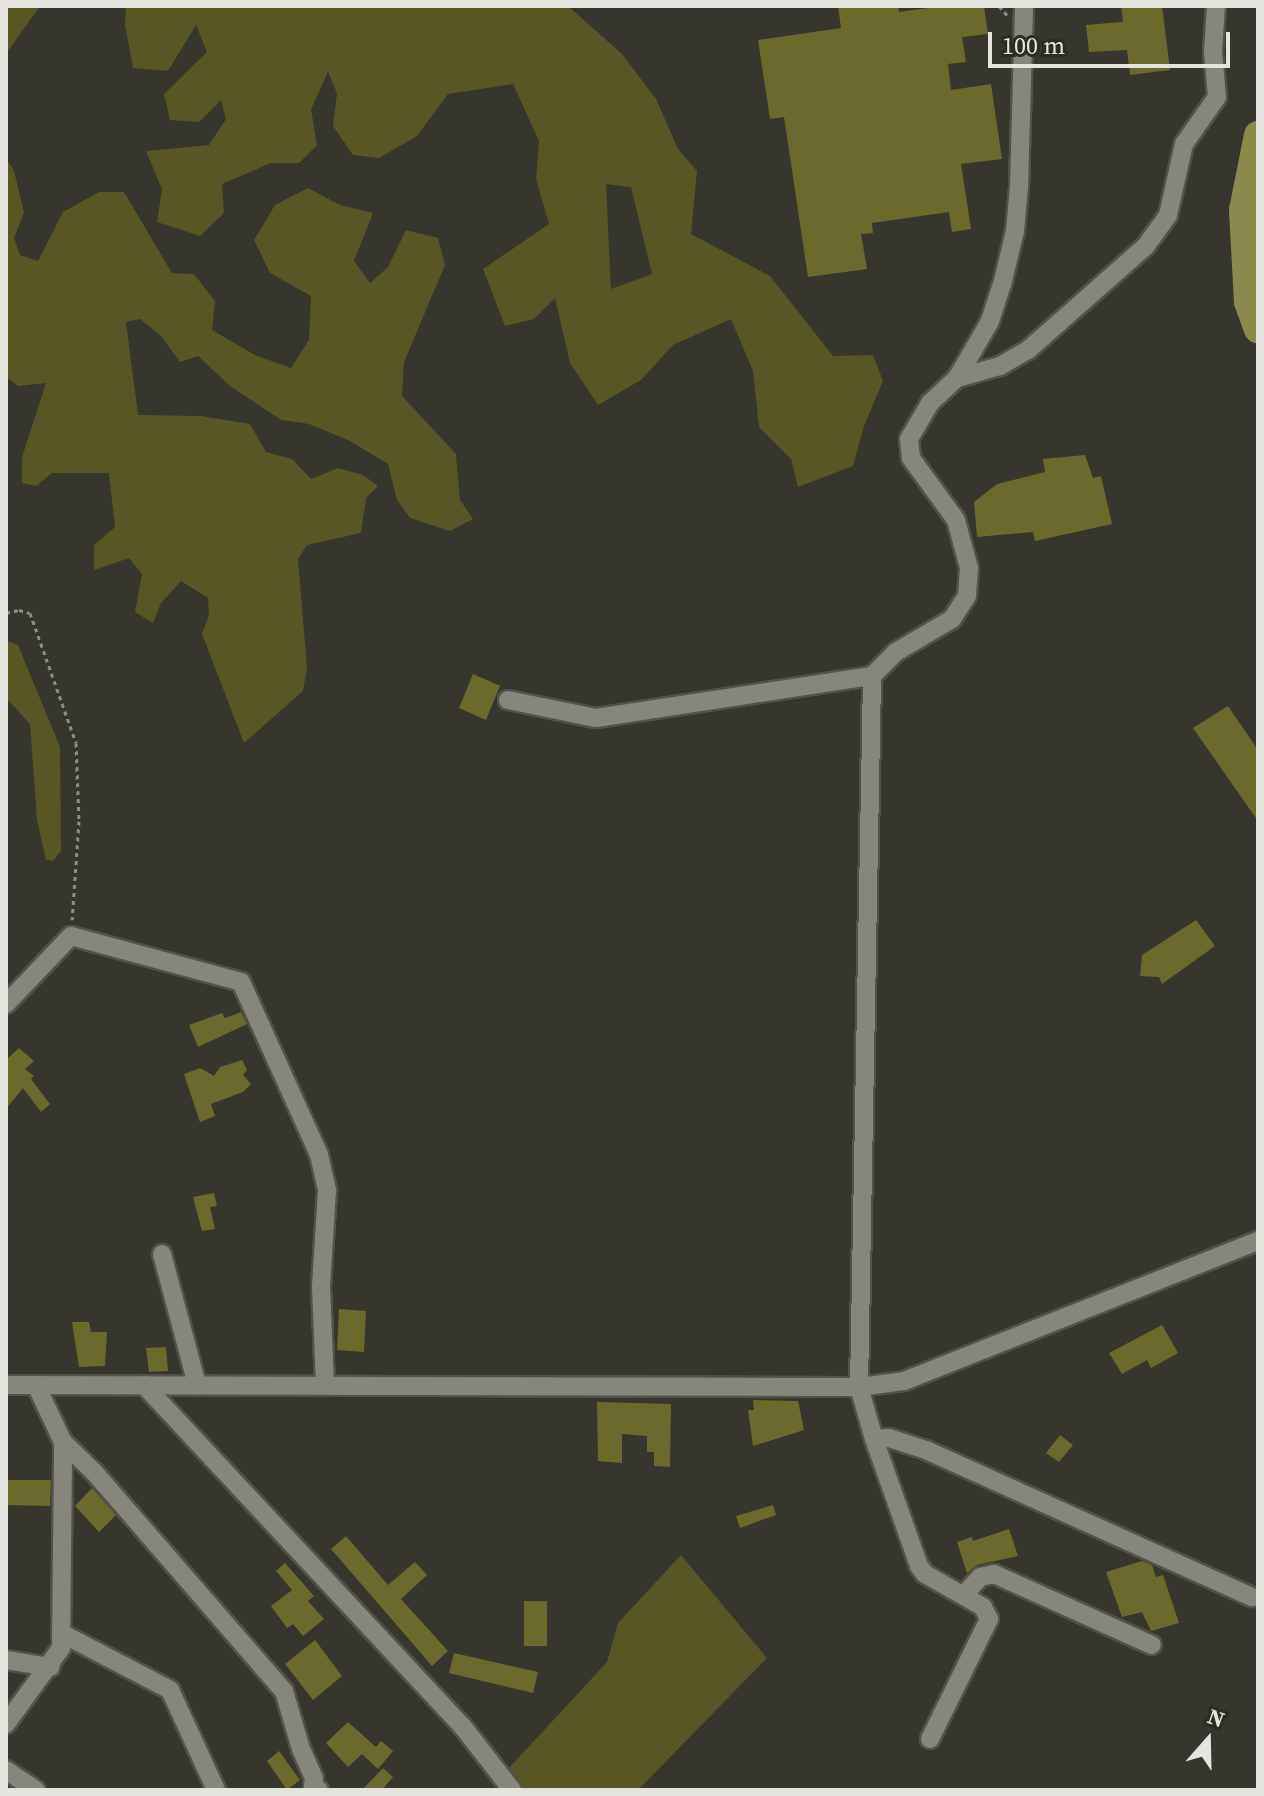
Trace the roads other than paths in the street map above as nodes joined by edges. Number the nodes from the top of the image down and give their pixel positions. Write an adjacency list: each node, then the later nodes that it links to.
1 (1024, 6): 3 (street)
2 (1216, 6): 3 (street)
3 (957, 378): 4 (street)
4 (872, 676): 5 (street); 14 (street)
5 (508, 700)
6 (6, 1004): 13 (street)
7 (1258, 1241): 14 (street)
8 (162, 1254): 12 (street)
9 (6, 1385): 10 (street)
10 (36, 1385): 11 (street); 16 (street)
11 (144, 1385): 12 (street); 29 (street)
12 (197, 1385): 13 (street)
13 (325, 1385): 14 (street)
14 (859, 1387): 15 (street)
15 (874, 1439): 17 (street); 18 (street)
16 (63, 1442): 19 (street); 26 (street)
17 (964, 1595): 20 (street); 24 (street)
18 (1252, 1597)
19 (63, 1634): 22 (street); 28 (street)
20 (1152, 1645)
21 (6, 1660): 22 (street)
22 (50, 1667): 23 (street)
23 (6, 1724)
24 (930, 1739)
25 (6, 1770): 27 (street)
26 (314, 1789)
27 (36, 1790)
28 (216, 1790)
29 (512, 1790)

